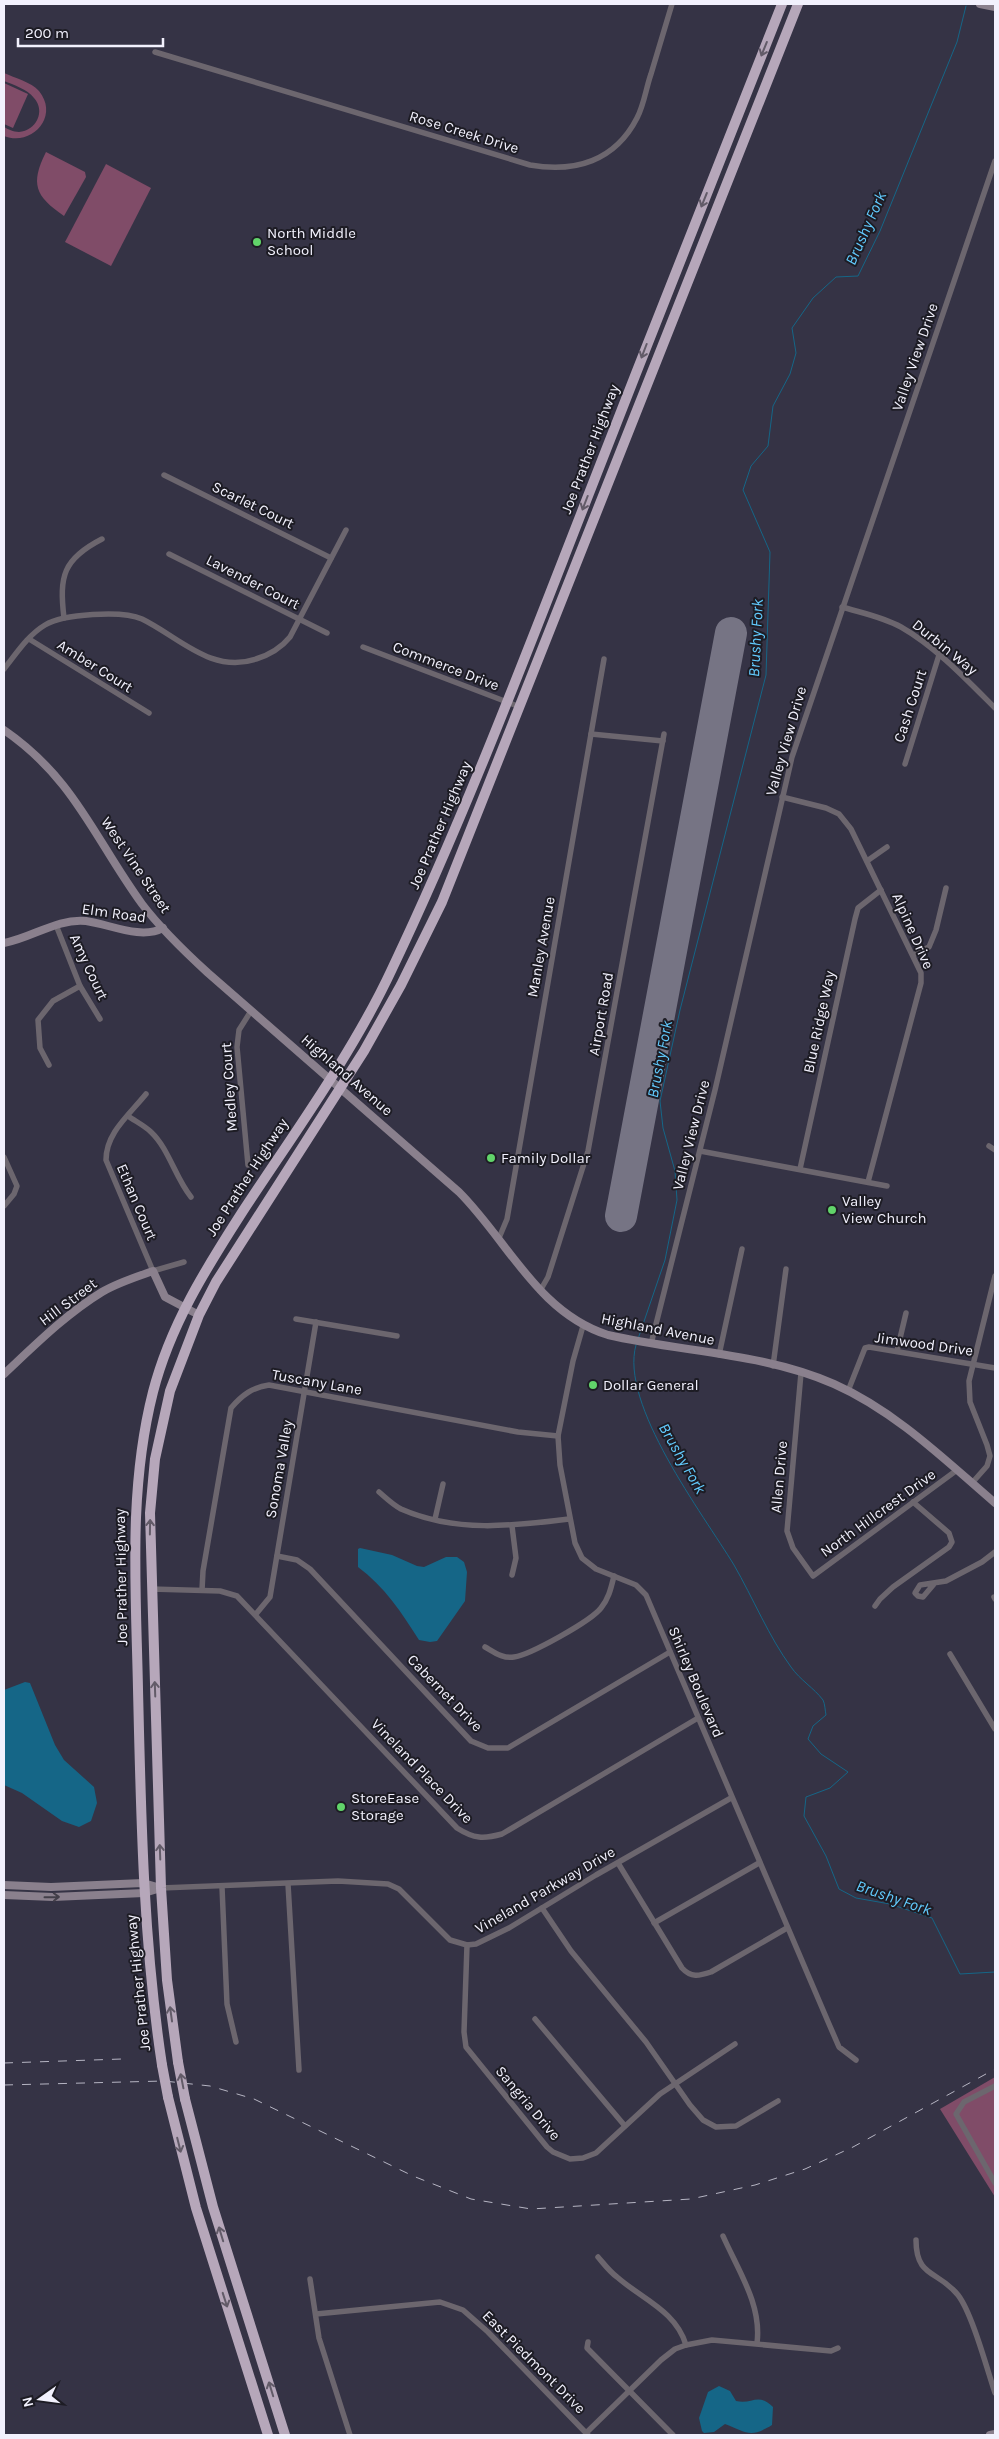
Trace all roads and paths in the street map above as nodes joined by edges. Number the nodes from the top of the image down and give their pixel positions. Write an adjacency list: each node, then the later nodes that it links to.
1 (672, 4): 6 (street, Rose Creek Drive)
2 (782, 4): 22 (highway, Joe Prather Highway, one-way to 22)
3 (798, 4): 23 (highway, Joe Prather Highway)
4 (980, 4): 5 (main road)
5 (995, 7)
6 (155, 52)
7 (995, 161): 13 (street, Valley View Drive)
8 (164, 475): 12 (street, Scarlet Court)
9 (346, 530): 12 (street)
10 (102, 539): 14 (street)
11 (169, 554): 15 (street, Lavender Court)
12 (332, 558): 15 (street)
13 (842, 607): 19 (street, Durbin Way); 29 (street, Valley View Drive)
14 (64, 618): 15 (street); 17 (street)
15 (299, 620): 16 (street, Lavender Court)
16 (327, 633)
17 (29, 639): 21 (street); 25 (street, Amber Court)
18 (363, 647): 22 (street, Commerce Drive)
19 (940, 656): 24 (street, Durbin Way); 28 (street, Cash Court)
20 (604, 658): 27 (street, Manley Avenue)
21 (4, 670)
22 (507, 702): 23 (street, Commerce Drive); 42 (highway, Joe Prather Highway)
23 (520, 707): 43 (highway, Joe Prather Highway)
24 (995, 708)
25 (149, 712)
26 (4, 730): 35 (main road, West Vine Street)
27 (591, 734): 56 (street, Manley Avenue); 62 (street, Airport Road)
28 (905, 764)
29 (782, 797): 31 (street, Alpine Drive); 48 (street, Valley View Drive)
30 (887, 847): 31 (street)
31 (867, 861): 33 (street, Alpine Drive)
32 (946, 888): 37 (street)
33 (881, 890): 37 (street, Alpine Drive); 51 (street, Blue Ridge Way)
34 (56, 925): 35 (main road, Elm Road); 36 (main road, Elm Road); 38 (street, Amy Court)
35 (162, 928): 39 (main road, West Vine Street)
36 (4, 943)
37 (913, 955): 52 (street, Alpine Drive)
38 (80, 986): 40 (street, Amy Court); 41 (street)
39 (251, 1011): 42 (main road, Highland Avenue); 50 (street, Medley Court)
40 (100, 1019)
41 (48, 1065)
42 (329, 1078): 43 (main road, Highland Avenue); 63 (highway, Joe Prather Highway)
43 (341, 1088): 56 (main road, Highland Avenue); 65 (highway, Joe Prather Highway)
44 (146, 1094): 45 (street, Ethan Court)
45 (128, 1116): 54 (street); 60 (street, Ethan Court)
46 (989, 1146): 47 (street)
47 (995, 1150)
48 (700, 1151): 51 (street); 70 (street, Valley View Drive)
49 (4, 1158): 55 (street)
50 (248, 1165)
51 (800, 1169): 52 (street)
52 (868, 1182): 53 (street)
53 (887, 1186)
54 (191, 1197)
55 (4, 1206)
56 (499, 1238): 62 (main road, Highland Avenue)
57 (742, 1249): 72 (street)
58 (184, 1262): 60 (street)
59 (786, 1268): 74 (street)
60 (152, 1272): 63 (main road); 77 (main road, Hill Street)
61 (995, 1276): 73 (street)
62 (540, 1291): 68 (main road, Highland Avenue)
63 (184, 1308): 65 (main road); 113 (highway, Joe Prather Highway)
64 (906, 1313): 71 (street)
65 (199, 1315): 98 (highway, Joe Prather Highway, one-way to 65)
66 (296, 1319): 67 (street)
67 (316, 1322): 69 (street); 79 (street, Sonoma Valley)
68 (583, 1326): 70 (main road, Highland Avenue); 80 (street, Shirley Boulevard)
69 (397, 1336)
70 (648, 1343): 72 (main road, Highland Avenue)
71 (897, 1351): 73 (street, Jimwood Drive); 78 (street, Jimwood Drive)
72 (719, 1355): 74 (main road, Highland Avenue)
73 (972, 1364): 75 (street, Jimwood Drive); 82 (street)
74 (774, 1366): 76 (main road, Highland Avenue)
75 (995, 1368)
76 (802, 1372): 78 (main road, Highland Avenue); 96 (street, Allen Drive)
77 (4, 1374)
78 (848, 1391): 83 (main road, Highland Avenue)
79 (305, 1392): 80 (street, Tuscany Lane); 93 (street, Sonoma Valley); 99 (street, Tuscany Lane)
80 (558, 1436): 90 (street, Shirley Boulevard)
81 (995, 1458): 82 (street)
82 (989, 1462): 84 (street)
83 (957, 1470): 84 (main road, Highland Avenue); 87 (street, North Hillcrest Drive)
84 (972, 1483): 88 (main road, Highland Avenue)
85 (443, 1484): 89 (street)
86 (379, 1492): 89 (street)
87 (913, 1502): 96 (street, North Hillcrest Drive); 100 (street)
88 (995, 1503)
89 (435, 1519): 91 (street)
90 (570, 1519): 91 (street); 95 (street, Shirley Boulevard)
91 (512, 1526): 94 (street)
92 (995, 1552): 97 (street)
93 (277, 1556): 101 (street, Sonoma Valley); 103 (street, Cabernet Drive)
94 (512, 1575)
95 (614, 1576): 102 (street); 103 (street, Shirley Boulevard)
96 (812, 1576)
97 (934, 1584)
98 (151, 1589): 99 (street, Vineland Place Drive); 114 (highway, Joe Prather Highway, one-way to 98)
99 (202, 1590): 101 (street, Vineland Place Drive)
100 (875, 1606)
101 (256, 1614): 105 (street, Vineland Place Drive)
102 (485, 1646)
103 (670, 1652): 105 (street, Shirley Boulevard)
104 (950, 1654): 106 (street)
105 (698, 1718): 107 (street, Shirley Boulevard)
106 (995, 1729)
107 (731, 1798): 108 (street, Vineland Parkway Drive); 109 (street, Shirley Boulevard)
108 (618, 1863): 116 (street, Vineland Parkway Drive); 117 (street)
109 (760, 1863): 117 (street); 118 (street, Shirley Boulevard)
110 (288, 1884): 112 (street, Vineland Parkway Drive); 119 (street, Vineland Parkway Drive); 124 (street)
111 (4, 1885): 113 (main road)
112 (222, 1887): 114 (street, Vineland Parkway Drive); 121 (street)
113 (143, 1888): 114 (main road); 115 (main road, one-way to 113); 143 (highway, Joe Prather Highway, one-way to 143, bridge)
114 (161, 1888): 144 (highway, Joe Prather Highway, one-way to 114, bridge)
115 (4, 1895)
116 (542, 1908): 119 (street, Vineland Parkway Drive); 125 (street)
117 (654, 1923): 118 (street)
118 (787, 1928): 123 (street, Shirley Boulevard)
119 (467, 1945): 128 (street, Sangria Drive)
120 (535, 2019): 128 (street)
121 (236, 2042)
122 (734, 2044): 125 (street, Sangria Drive)
123 (856, 2060)
124 (298, 2070)
125 (675, 2084): 127 (street); 128 (street, Sangria Drive)
126 (995, 2086): 129 (street)
127 (778, 2101)
128 (625, 2126)
129 (995, 2183)
130 (723, 2236): 136 (street)
131 (916, 2240): 140 (street)
132 (598, 2257): 137 (street)
133 (310, 2279): 134 (street)
134 (316, 2314): 141 (street, East Piedmont Drive); 145 (street)
135 (588, 2342): 139 (street)
136 (758, 2343): 137 (street); 138 (street)
137 (686, 2344): 139 (street)
138 (838, 2348)
139 (629, 2392): 141 (street); 146 (street)
140 (995, 2393)
141 (587, 2434)
142 (995, 2434): 147 (main road)
143 (268, 2435)
144 (285, 2435)
145 (350, 2435)
146 (672, 2435)
147 (990, 2435)

